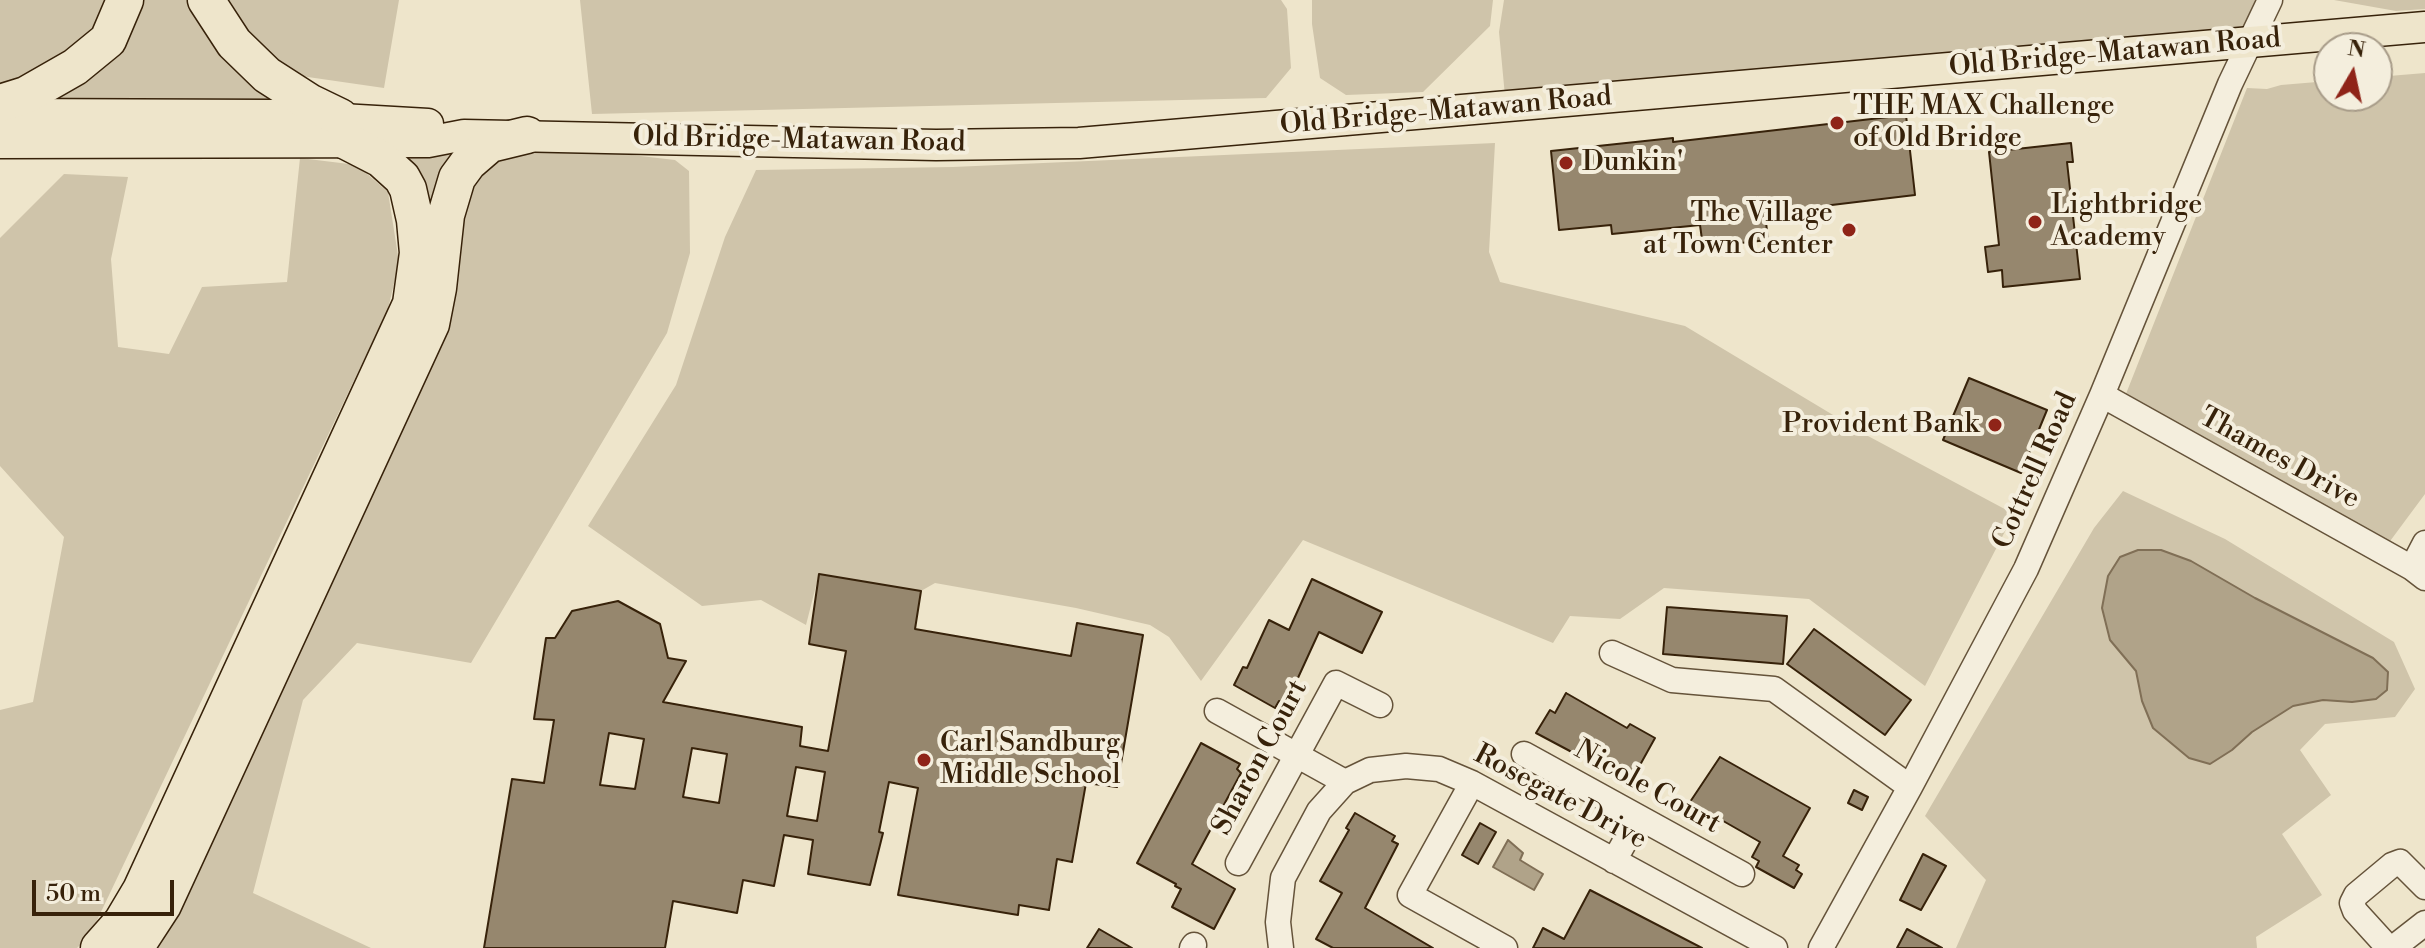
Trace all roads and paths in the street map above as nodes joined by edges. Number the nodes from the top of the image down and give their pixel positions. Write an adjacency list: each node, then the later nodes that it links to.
1 (125, 0): 6 (highway)
2 (206, 0): 8 (highway)
3 (2270, 0): 5 (street, Cottrell Road)
4 (2425, 27): 5 (main road, Old Bridge-Matawan Road)
5 (2250, 41): 9 (main road, Old Bridge-Matawan Road); 11 (street, Cottrell Road)
6 (0, 103)
7 (0, 114): 8 (main road, Old Bridge-Matawan Road)
8 (343, 129): 9 (main road, Old Bridge-Matawan Road); 10 (main road, Old Bridge-Matawan Road); 28 (highway)
9 (527, 135): 29 (highway)
10 (0, 143)
11 (2102, 395): 13 (street, Thames Drive); 21 (street, Cottrell Road)
12 (2425, 543): 13 (street)
13 (2419, 573)
14 (1612, 653): 21 (street)
15 (1380, 705): 18 (street, Sharon Court)
16 (1217, 711): 18 (street)
17 (1524, 754): 22 (street, Nicole Court)
18 (1297, 756): 19 (street); 24 (street, Sharon Court)
19 (1345, 782): 20 (street, Rosegate Drive); 30 (street, Rosegate Drive)
20 (1472, 783): 23 (street, Rosegate Drive); 31 (street)
21 (1910, 787): 33 (street, Cottrell Road)
22 (1638, 818): 23 (street); 25 (street, Nicole Court)
23 (1614, 861): 32 (street, Rosegate Drive)
24 (1238, 863)
25 (1742, 874)
26 (2425, 887): 34 (street)
27 (2425, 923): 34 (street)
28 (99, 948)
29 (135, 948)
30 (1281, 948)
31 (1505, 948)
32 (1775, 948)
33 (1821, 948)
34 (2393, 948)

